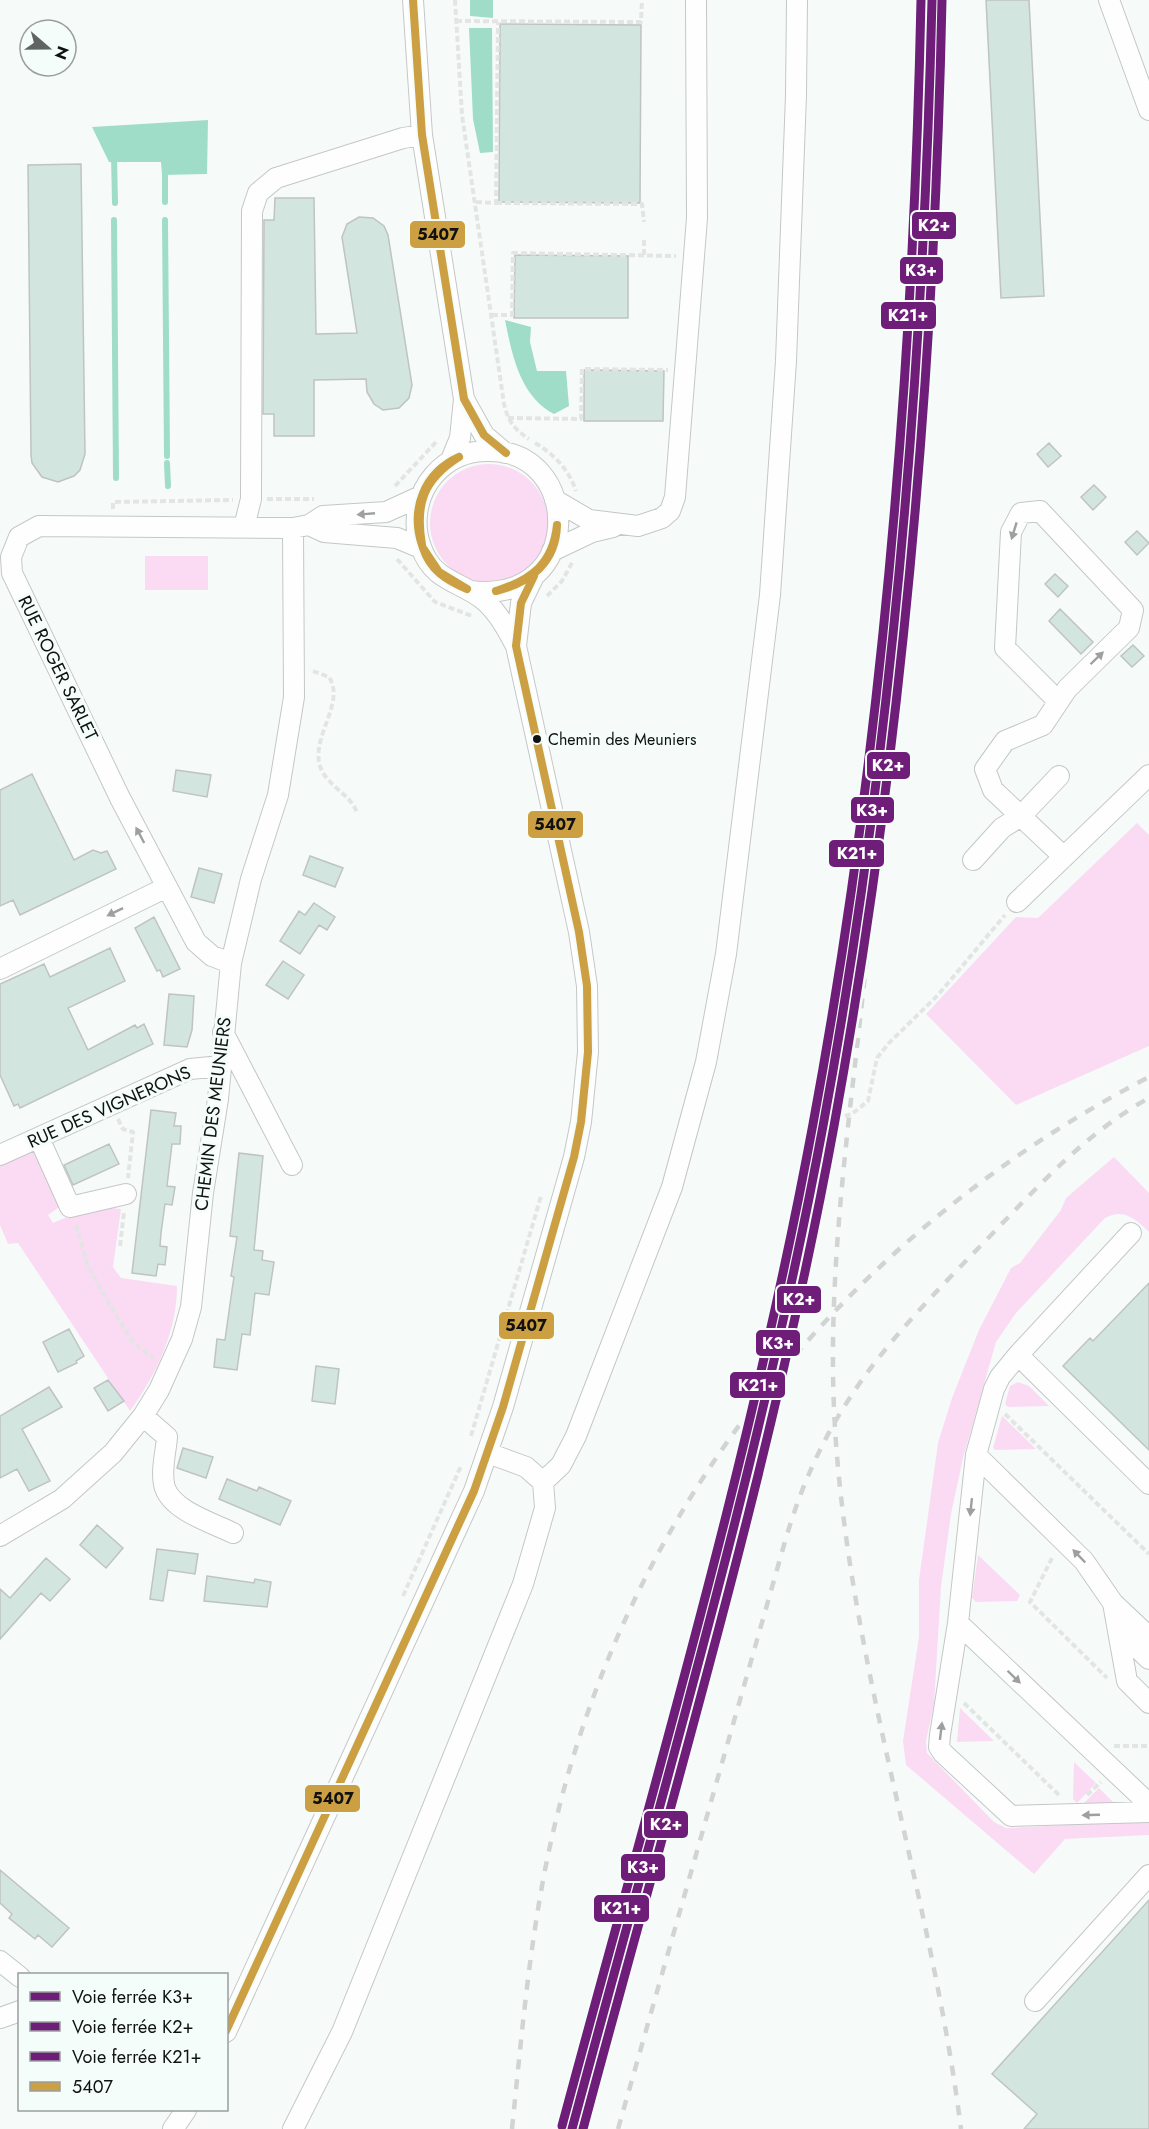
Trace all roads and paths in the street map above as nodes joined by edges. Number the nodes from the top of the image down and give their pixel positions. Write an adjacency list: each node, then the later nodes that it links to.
1 (413, 0): 10 (street)
2 (455, 0): 7 (path)
3 (642, 0): 8 (path)
4 (696, 0): 28 (street)
5 (796, 0): 72 (street)
6 (1109, 0): 9 (street)
7 (456, 21): 8 (path); 11 (path)
8 (498, 21): 12 (path)
9 (1149, 110)
10 (422, 135): 19 (street); 30 (street)
11 (476, 202): 12 (path); 17 (path)
12 (496, 203): 13 (path)
13 (644, 222)
14 (644, 239): 15 (path)
15 (644, 255): 16 (path); 17 (path)
16 (676, 256)
17 (492, 315): 20 (path)
18 (672, 370): 20 (path)
19 (464, 399): 22 (street); 23 (street)
20 (507, 418): 25 (path)
21 (442, 434): 27 (path)
22 (506, 453): 23 (street); 26 (street)
23 (451, 460): 24 (street)
24 (421, 496): 27 (street); 32 (street)
25 (578, 496)
26 (555, 500): 28 (street); 33 (street)
27 (386, 512): 29 (street, one-way to 29)
28 (618, 525): 33 (street)
29 (301, 526): 30 (street, RUE ROGER SARLET); 31 (street); 40 (street, CHEMIN DES MEUNIERS)
30 (244, 527): 48 (street, RUE ROGER SARLET, one-way to 30)
31 (388, 536): 32 (street); 38 (path)
32 (421, 548): 36 (street)
33 (552, 551): 35 (street)
34 (575, 556): 37 (path)
35 (534, 576): 36 (street); 39 (street)
36 (471, 591): 39 (street)
37 (543, 600)
38 (481, 619)
39 (516, 646): 69 (street)
40 (294, 671): 44 (path); 50 (street, CHEMIN DES MEUNIERS)
41 (1058, 701): 41 (street, one-way to 41); 45 (street)
42 (1149, 775): 46 (street)
43 (1059, 776): 45 (street)
44 (357, 813)
45 (1021, 816): 46 (street); 47 (street)
46 (1064, 856): 49 (street)
47 (973, 860)
48 (167, 886): 50 (street, RUE ROGER SARLET); 51 (street, one-way to 51)
49 (1017, 902): 55 (path)
50 (231, 963): 52 (street, CHEMIN DES MEUNIERS)
51 (0, 969)
52 (223, 1032): 53 (street, CHEMIN DES MEUNIERS); 58 (street)
53 (220, 1066): 54 (street, RUE DES VIGNERONS); 65 (street, CHEMIN DES MEUNIERS)
54 (111, 1105): 56 (street, RUE DES VIGNERONS); 60 (path)
55 (836, 1118)
56 (39, 1138): 57 (street, RUE DES VIGNERONS); 61 (street)
57 (2, 1147)
58 (292, 1165)
59 (543, 1190): 68 (path)
60 (126, 1194): 61 (street); 63 (path)
61 (70, 1207): 65 (path)
62 (1131, 1233): 64 (street)
63 (120, 1246)
64 (1018, 1355): 70 (street); 73 (street)
65 (170, 1369): 67 (street, CHEMIN DES MEUNIERS)
66 (1004, 1413): 76 (path)
67 (143, 1416): 74 (street); 75 (street, CHEMIN DES MEUNIERS)
68 (468, 1446)
69 (488, 1453): 72 (street); 99 (street)
70 (976, 1455): 79 (street, one-way to 70); 80 (street, one-way to 80)
71 (464, 1458): 78 (path)
72 (543, 1482): 102 (street)
73 (1149, 1484)
74 (233, 1533)
75 (0, 1536)
76 (1149, 1554)
77 (1052, 1558): 84 (path)
78 (401, 1600)
79 (1113, 1603): 81 (street); 82 (street)
80 (958, 1623): 88 (street, one-way to 88); 92 (street, one-way to 80)
81 (1118, 1629): 83 (street); 85 (street)
82 (1149, 1636)
83 (1149, 1659)
84 (1115, 1685)
85 (1149, 1702)
86 (964, 1703): 89 (path)
87 (1149, 1746): 88 (path)
88 (1113, 1770): 90 (path); 91 (street)
89 (1065, 1800)
90 (1081, 1801)
91 (1149, 1804)
92 (1149, 1812)
93 (1149, 1875): 96 (street)
94 (0, 1961): 95 (street)
95 (18, 1975)
96 (1035, 2001)
97 (18, 2012): 98 (street)
98 (0, 2018)
99 (228, 2028)
100 (185, 2111): 101 (street)
101 (173, 2129)
102 (293, 2129)

